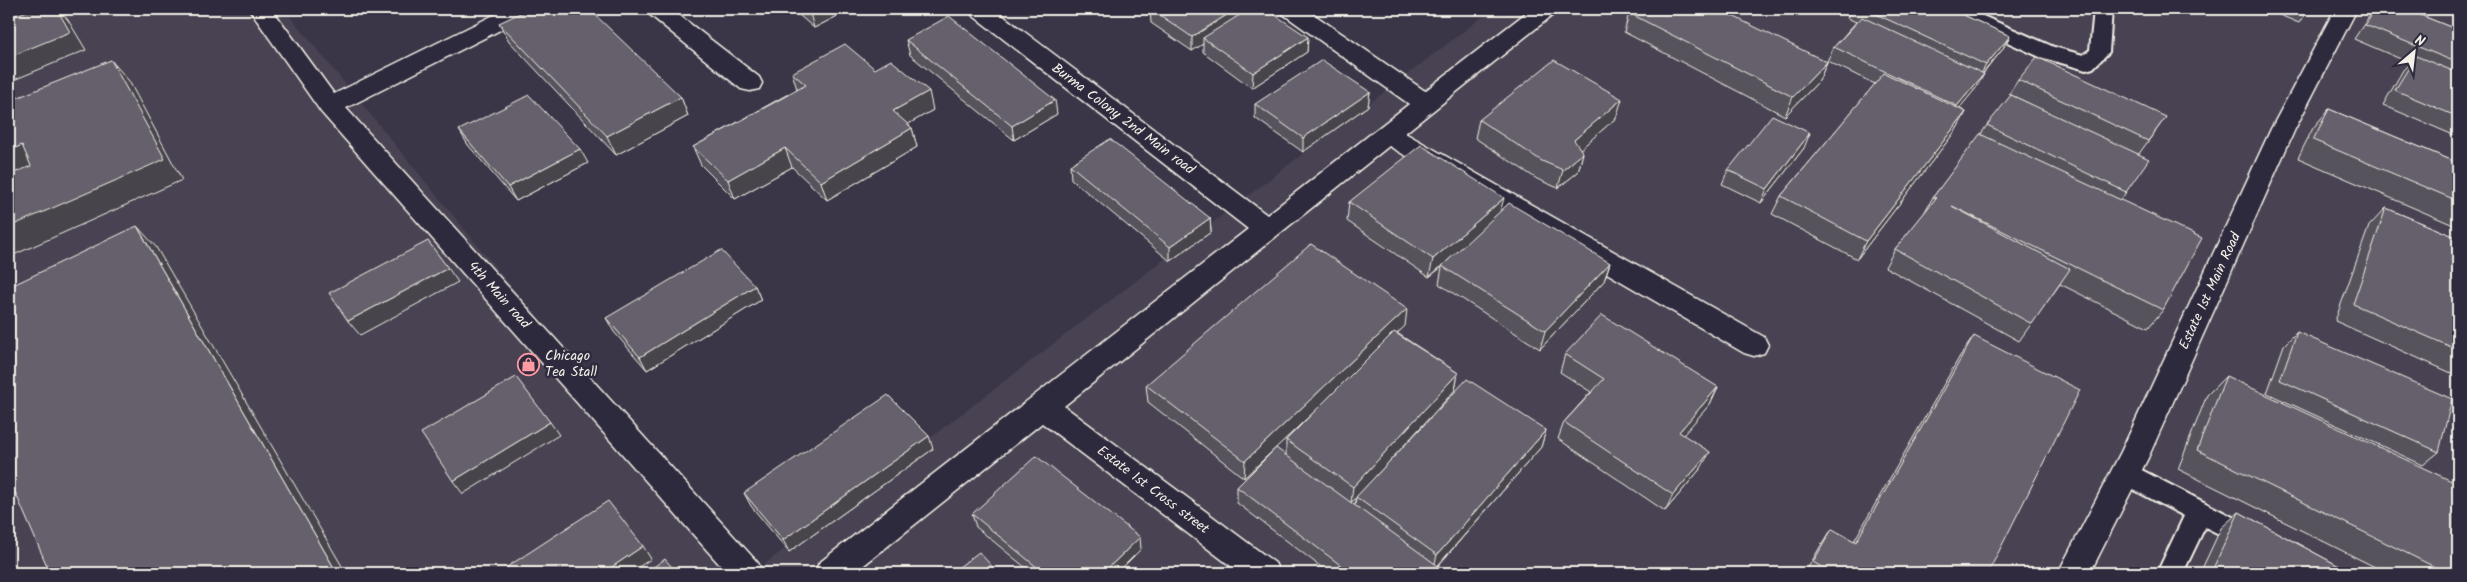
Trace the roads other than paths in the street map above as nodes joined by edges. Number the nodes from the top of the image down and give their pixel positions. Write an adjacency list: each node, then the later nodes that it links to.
1 (260, 9): 12 (street, 4th Main road)
2 (524, 9): 12 (street)
3 (657, 9): 10 (street)
4 (979, 9): 14 (street, Burma Colony 2nd Main road)
5 (1292, 9): 11 (street)
6 (1546, 9): 11 (street)
7 (1951, 9): 8 (lane)
8 (2103, 9)
9 (2346, 9): 17 (street, Estate 1st Main Road)
10 (750, 83)
11 (1426, 104): 13 (street)
12 (330, 106): 20 (street, 4th Main road)
13 (1388, 134): 14 (street); 15 (street)
14 (1267, 229): 16 (street)
15 (1754, 345)
16 (1042, 406): 21 (street); 22 (street, Estate 1st Cross street)
17 (2126, 472): 18 (lane); 23 (street, Estate 1st Main Road)
18 (2199, 512): 19 (lane); 24 (lane)
19 (2271, 550)
20 (747, 573)
21 (830, 573)
22 (1264, 573)
23 (2074, 573)
24 (2170, 573)

